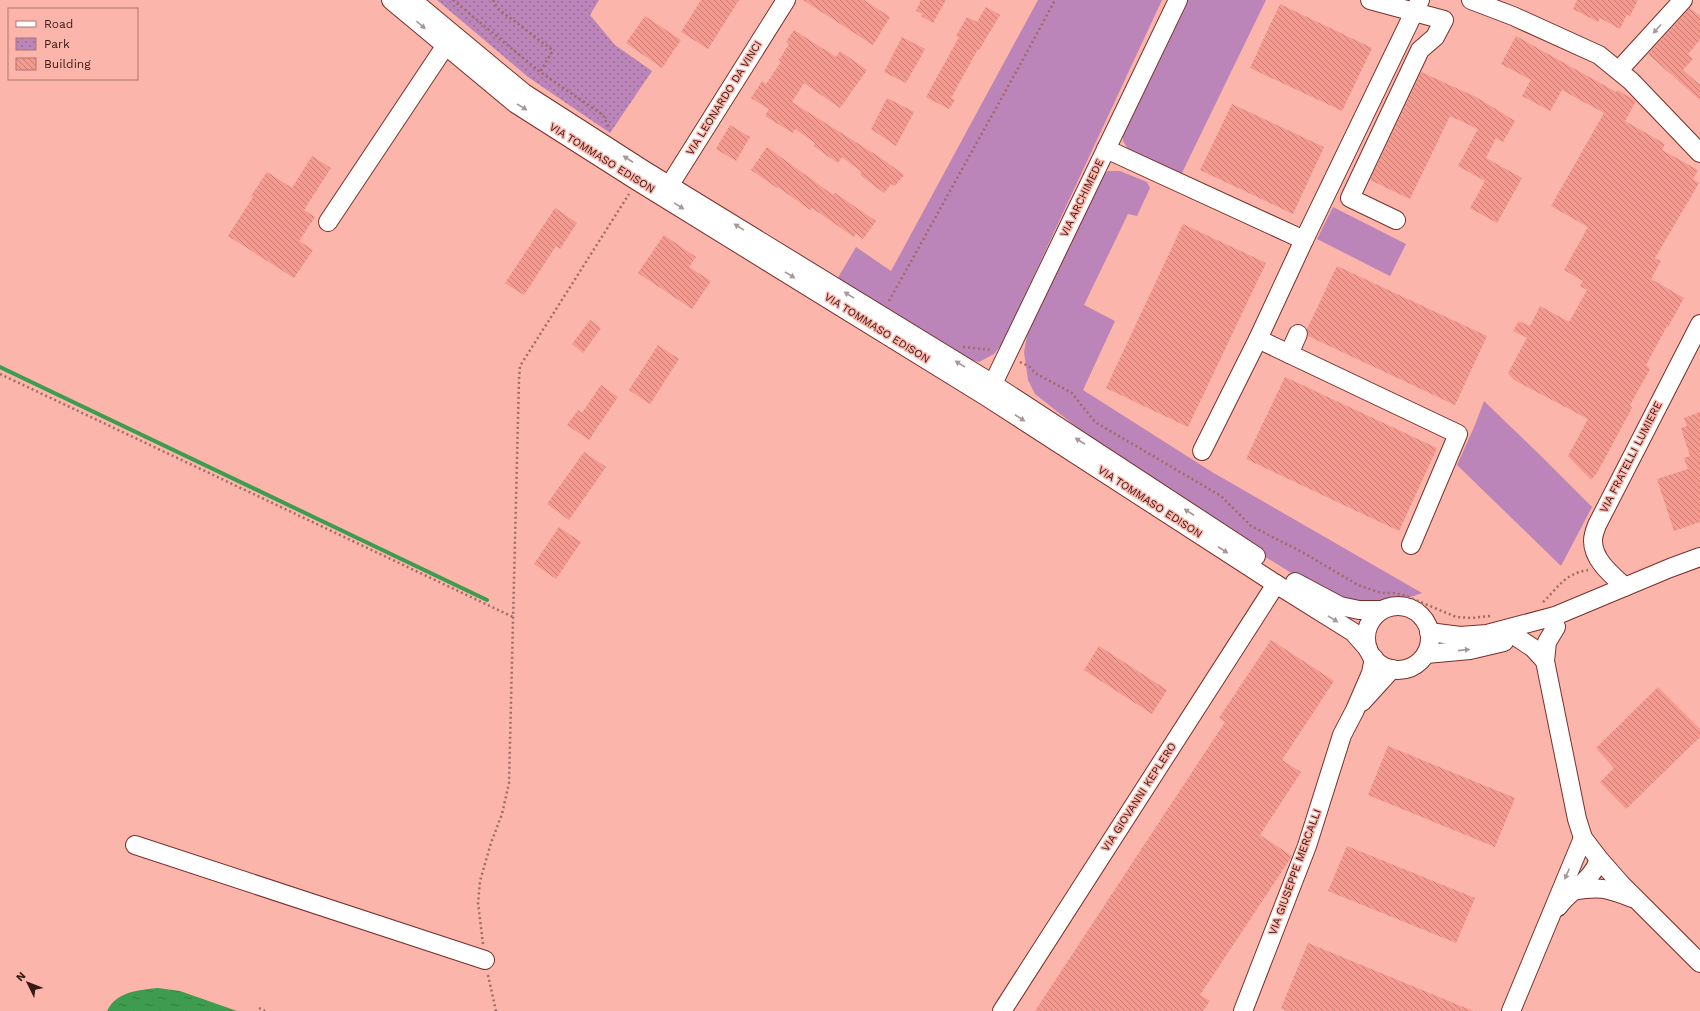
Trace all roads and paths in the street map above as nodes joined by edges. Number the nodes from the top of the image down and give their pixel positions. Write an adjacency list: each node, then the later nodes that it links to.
1 (391, 0): 12 (street, VIA TOMMASO EDISON, one-way to 12)
2 (412, 0): 12 (street, VIA TOMMASO EDISON)
3 (453, 0): 14 (path)
4 (493, 0): 14 (path)
5 (786, 0): 19 (street, VIA LEONARDO DA VINCI)
6 (1055, 0): 24 (path)
7 (1178, 0): 16 (street, VIA ARCHIMEDE)
8 (1370, 0): 11 (street)
9 (1472, 0): 13 (street)
10 (1683, 0): 13 (street, one-way to 13)
11 (1418, 6): 20 (street); 22 (street)
12 (450, 40): 18 (street, VIA TOMMASO EDISON, one-way to 18); 19 (street, VIA TOMMASO EDISON, one-way to 12); 21 (street)
13 (1619, 70): 17 (street)
14 (540, 72): 15 (path)
15 (613, 132)
16 (1106, 149): 22 (street); 31 (street, VIA ARCHIMEDE)
17 (1700, 154)
18 (637, 181): 19 (street, VIA TOMMASO EDISON); 43 (path)
19 (666, 190): 33 (street, VIA TOMMASO EDISON)
20 (1396, 220)
21 (328, 222)
22 (1304, 240): 28 (street)
23 (882, 297): 24 (path)
24 (889, 301): 25 (path)
25 (894, 304)
26 (1700, 324): 37 (street, VIA FRATELLI LUMIERE)
27 (1298, 334): 30 (street)
28 (1258, 339): 30 (street); 34 (street)
29 (956, 343): 31 (path)
30 (1289, 354): 35 (street)
31 (1007, 356): 33 (street, VIA ARCHIMEDE); 42 (path)
32 (0, 374): 43 (path)
33 (990, 390): 38 (street, VIA TOMMASO EDISON, one-way to 38); 41 (street, VIA TOMMASO EDISON, one-way to 33)
34 (1202, 451)
35 (1411, 545)
36 (1700, 557): 39 (street)
37 (1605, 567): 39 (street, VIA FRATELLI LUMIERE); 40 (path)
38 (1276, 584): 47 (street, VIA TOMMASO EDISON, one-way to 47); 63 (street, VIA GIOVANNI KEPLERO)
39 (1618, 590): 44 (street); 45 (street)
40 (1536, 604)
41 (1382, 610): 45 (street); 47 (street)
42 (1492, 615)
43 (513, 617): 58 (path)
44 (1556, 627): 46 (street); 49 (street)
45 (1429, 632): 48 (street)
46 (1518, 638): 48 (street, one-way to 46); 49 (street)
47 (1371, 654): 50 (street); 51 (street, VIA GIUSEPPE MERCALLI)
48 (1426, 654): 50 (street)
49 (1545, 661): 52 (street)
50 (1392, 669): 51 (street, VIA GIUSEPPE MERCALLI)
51 (1355, 710): 64 (street, VIA GIUSEPPE MERCALLI)
52 (1583, 838): 54 (street); 57 (street, one-way to 57)
53 (135, 845): 58 (street)
54 (1599, 859): 55 (street); 56 (street)
55 (1572, 891): 56 (street); 57 (street)
56 (1637, 900): 59 (street)
57 (1545, 927): 65 (street)
58 (485, 960): 62 (path)
59 (1700, 963)
60 (259, 1008): 61 (path)
61 (265, 1011)
62 (496, 1011)
63 (1002, 1011)
64 (1243, 1011)
65 (1511, 1011)

